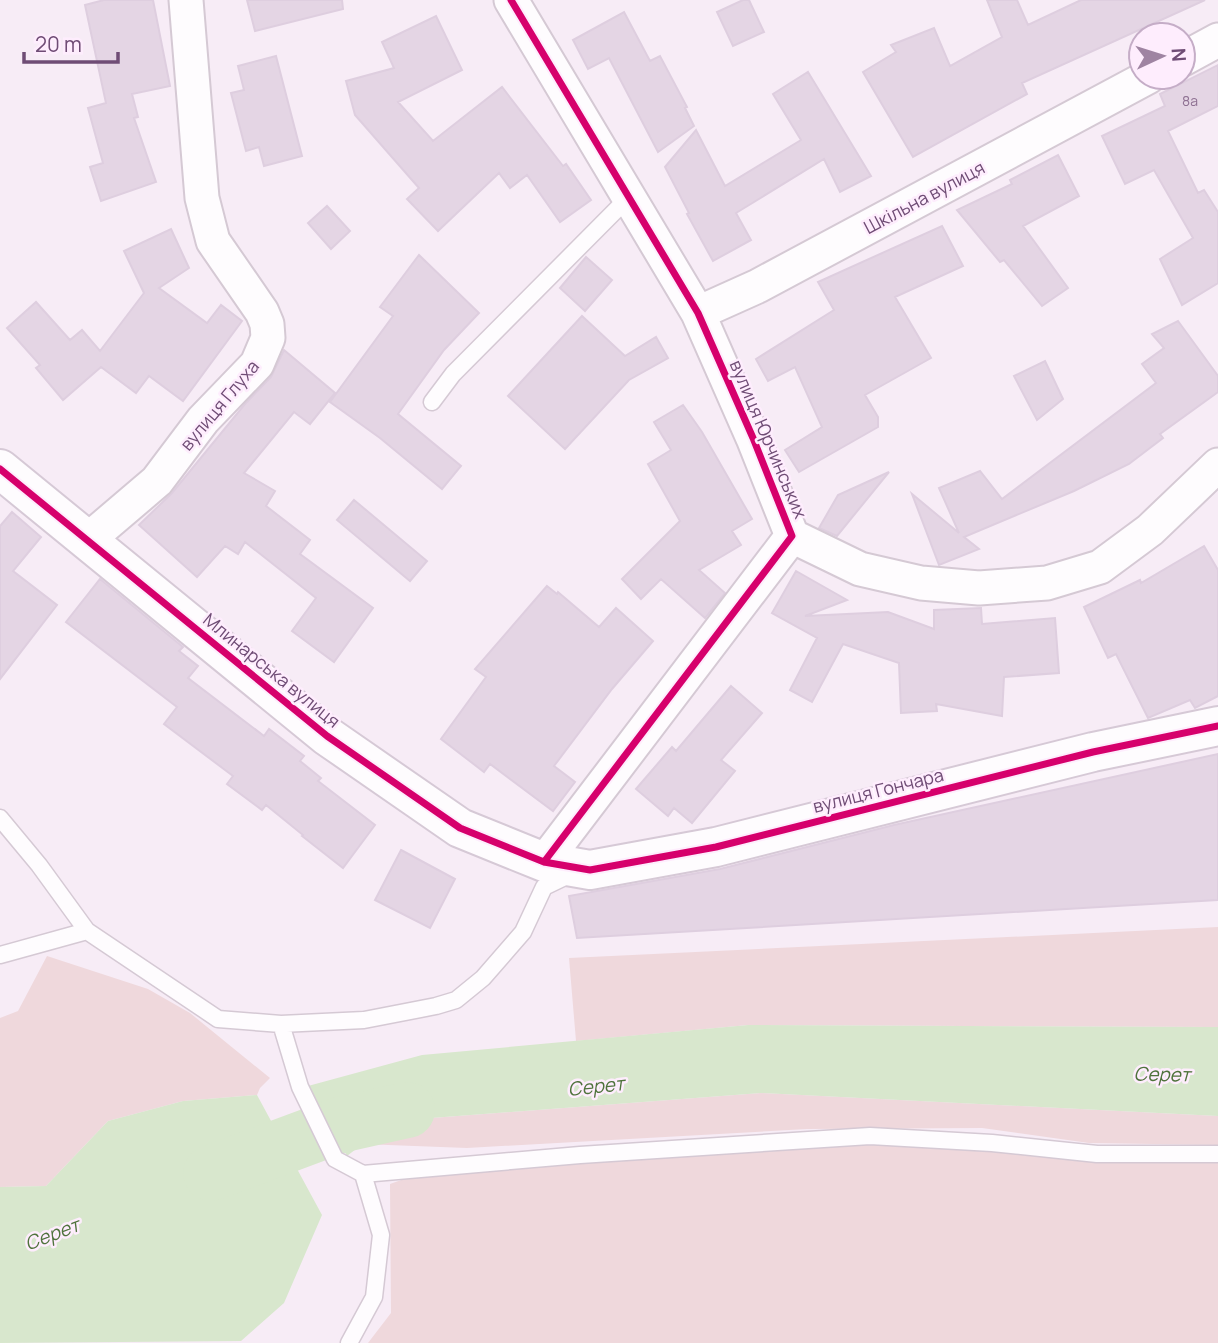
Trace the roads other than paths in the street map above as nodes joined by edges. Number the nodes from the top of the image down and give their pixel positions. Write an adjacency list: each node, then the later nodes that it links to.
1 (186, 0): 12 (street, вулиця Глуха)
2 (511, 0): 6 (street, вулиця Юрчинських)
3 (1218, 40): 4 (street)
4 (1197, 51)
5 (1127, 88): 7 (street, Шкільна вулиця)
6 (629, 197): 7 (street, вулиця Юрчинських); 8 (lane)
7 (698, 313): 11 (street, вулиця Юрчинських)
8 (432, 402)
9 (1218, 465): 11 (street)
10 (0, 469): 12 (street, Млинарська вулиця)
11 (792, 536): 15 (street, вулиця Юрчинських)
12 (89, 540): 15 (street, Млинарська вулиця)
13 (1218, 726): 16 (street, вулиця Гончара)
14 (0, 818): 17 (lane)
15 (544, 862): 16 (street, вулиця Гончара)
16 (590, 870): 19 (lane)
17 (87, 931): 18 (lane); 19 (lane)
18 (0, 955)
19 (281, 1024): 21 (lane)
20 (1218, 1153): 21 (lane)
21 (363, 1174): 22 (lane)
22 (349, 1343)

